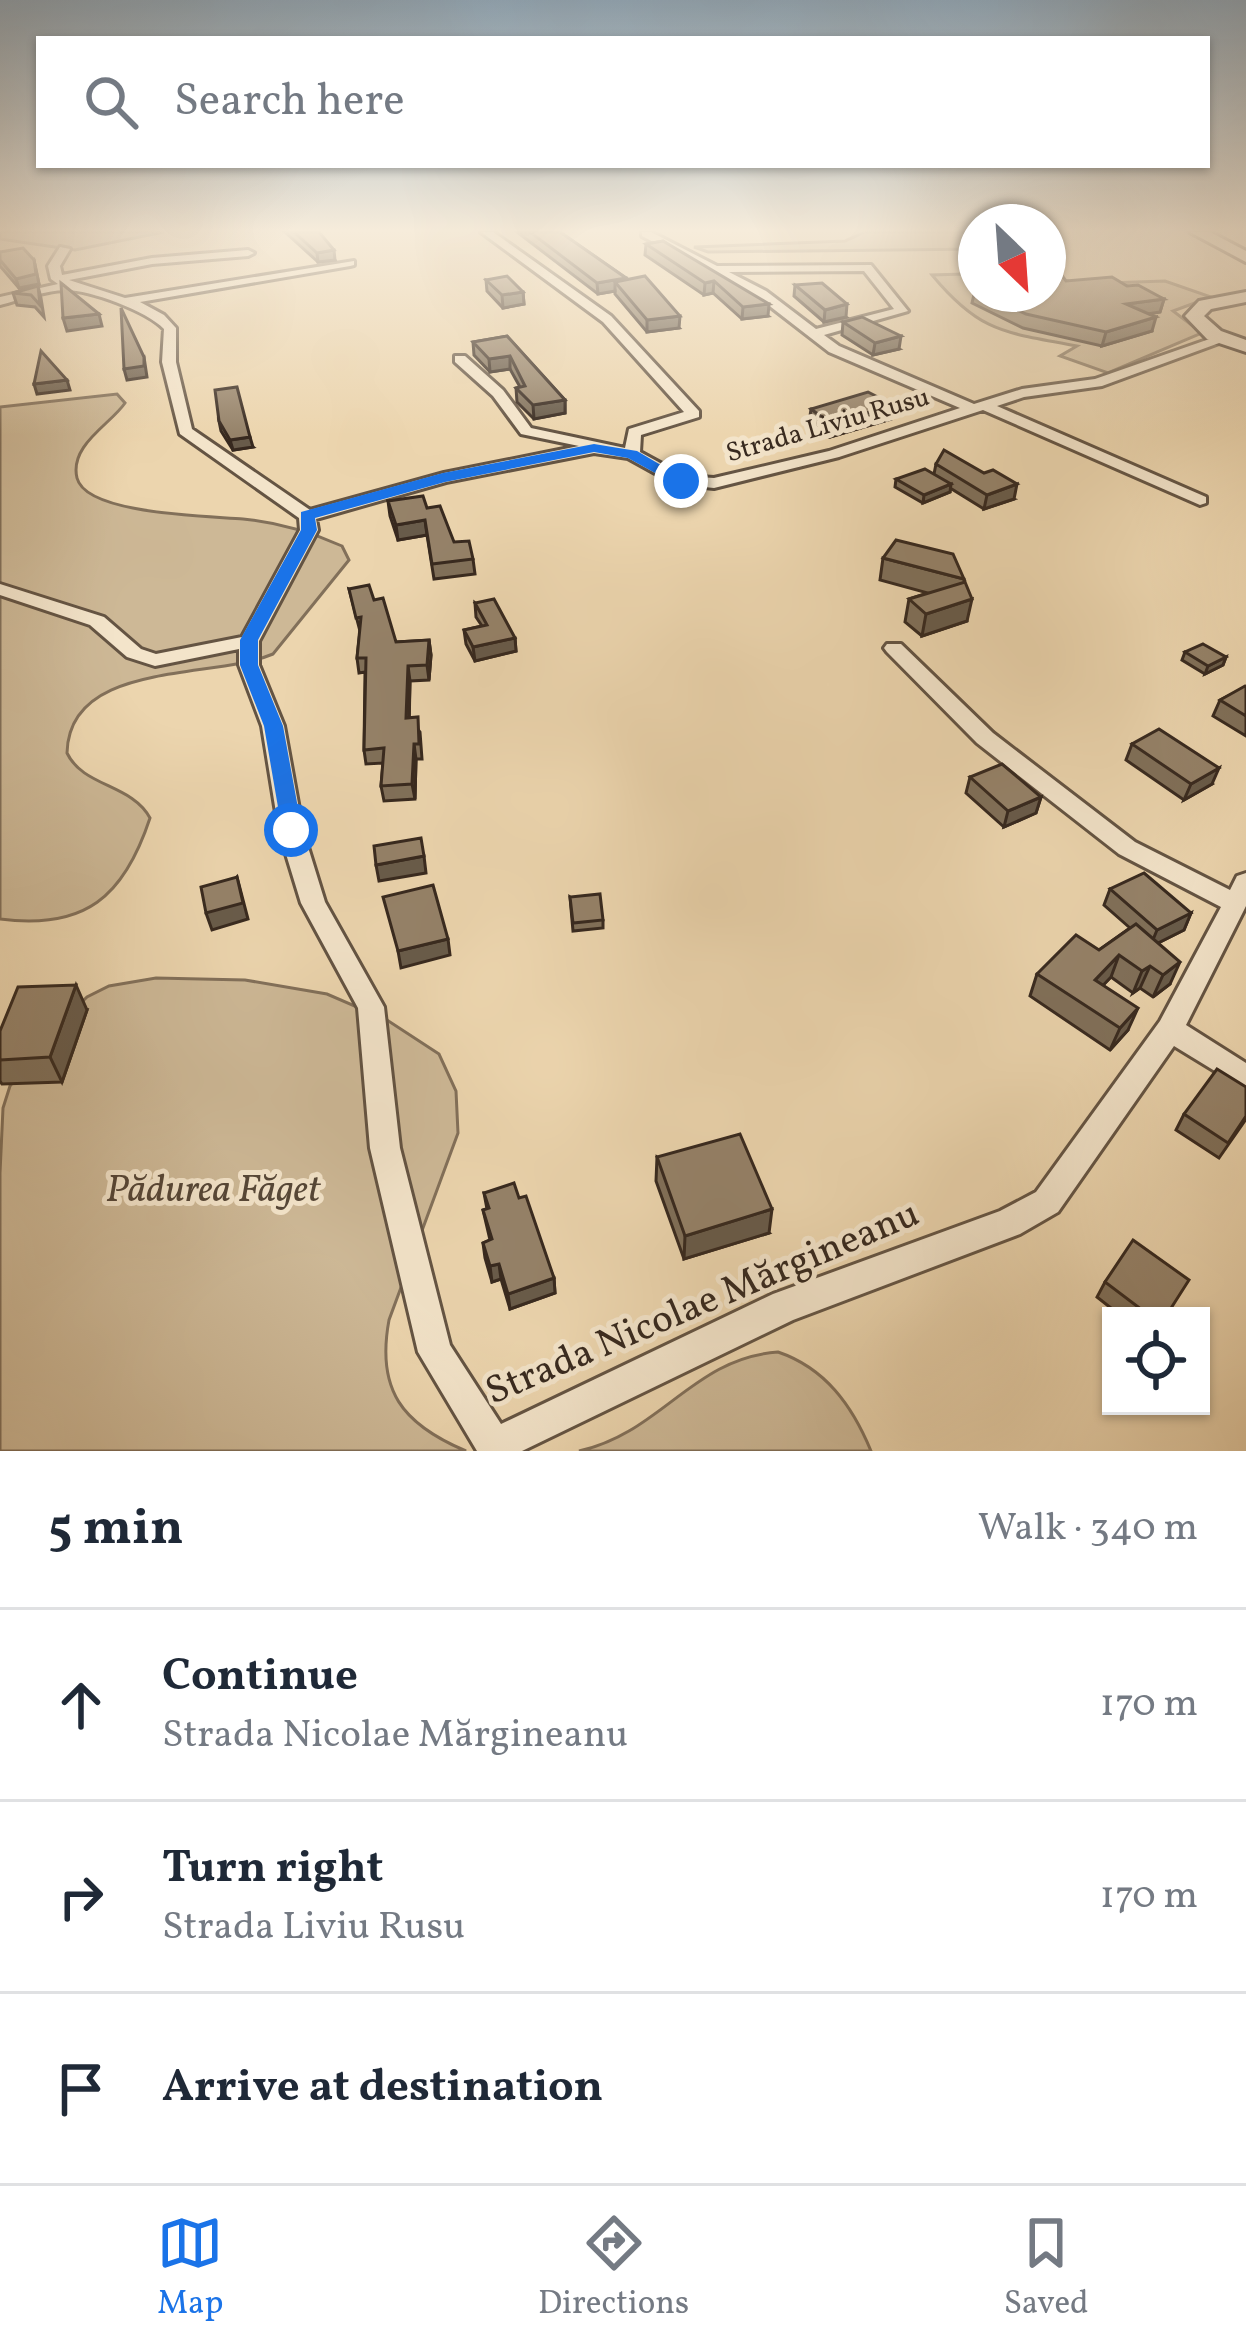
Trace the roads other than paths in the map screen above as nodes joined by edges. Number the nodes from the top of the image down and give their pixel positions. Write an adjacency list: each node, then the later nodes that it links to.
1 (113, 300): 7 (street)
2 (133, 300): 7 (street)
3 (580, 300): 14 (street)
4 (765, 300): 8 (street)
5 (893, 300): 8 (street)
6 (1232, 300): 9 (main road)
7 (120, 302): 16 (street)
8 (817, 333): 12 (street)
9 (1223, 339): 10 (main road); 12 (street, Strada Liviu Rusu)
10 (1246, 346)
11 (460, 359): 13 (street)
12 (979, 408): 14 (street, Strada Liviu Rusu); 15 (street)
13 (594, 448): 14 (street, Strada Liviu Rusu); 16 (street, Strada Liviu Rusu)
14 (632, 454)
15 (1200, 500)
16 (307, 516): 18 (street)
17 (0, 590): 18 (street)
18 (249, 640): 21 (street, Strada Nicolae Mărgineanu)
19 (894, 648): 20 (street)
20 (1239, 892): 21 (street)
21 (1170, 1029): 22 (street)
22 (1246, 1078)

